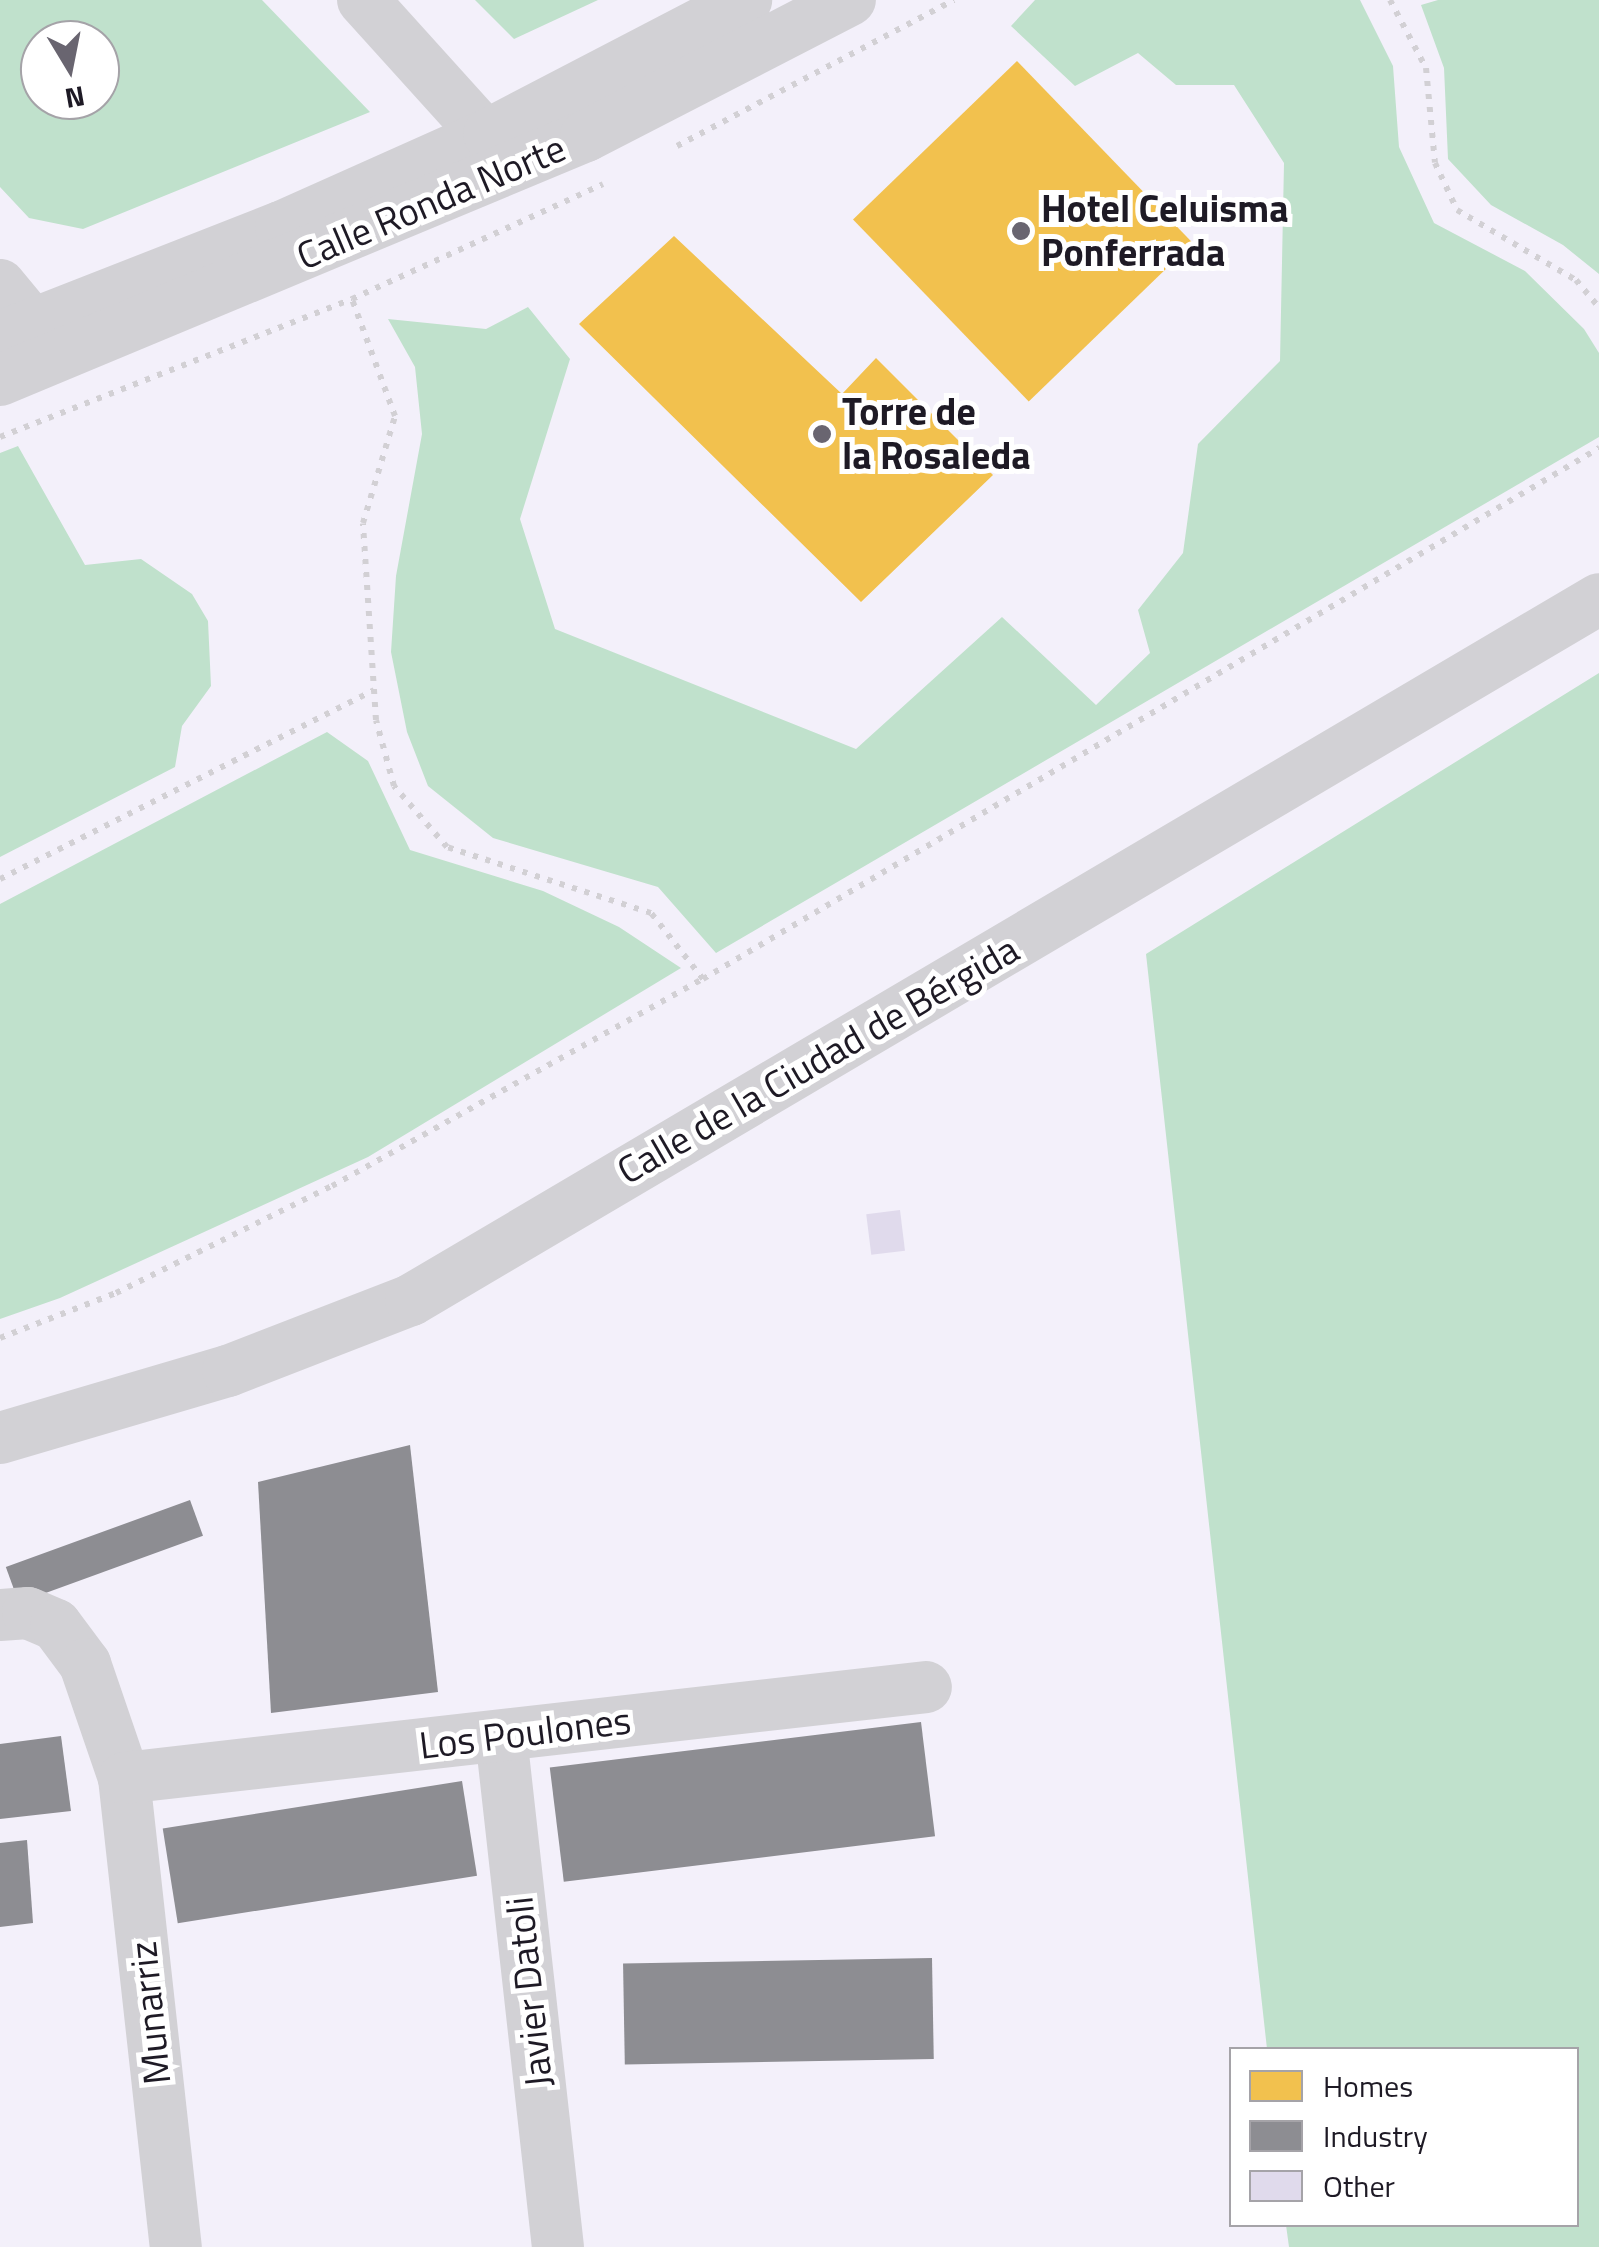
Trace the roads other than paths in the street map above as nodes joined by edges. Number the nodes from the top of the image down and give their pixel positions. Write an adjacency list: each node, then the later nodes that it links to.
1 (362, 0): 4 (street)
2 (746, 0): 4 (street, Calle Ronda Norte)
3 (850, 0): 4 (street, Calle Ronda Norte)
4 (501, 150): 6 (street, Calle Ronda Norte); 7 (street, Calle Ronda Norte)
5 (0, 285): 6 (street)
6 (17, 331)
7 (0, 380)
8 (1599, 599): 9 (street, Calle de la Ciudad de Bérgida)
9 (0, 1438)
10 (0, 1615): 13 (street, Munarriz)
11 (926, 1687): 12 (street, Los Poulones)
12 (500, 1736): 13 (street, Los Poulones); 15 (street, Javier Datoli)
13 (124, 1778): 14 (street, Munarriz)
14 (176, 2247)
15 (558, 2247)

